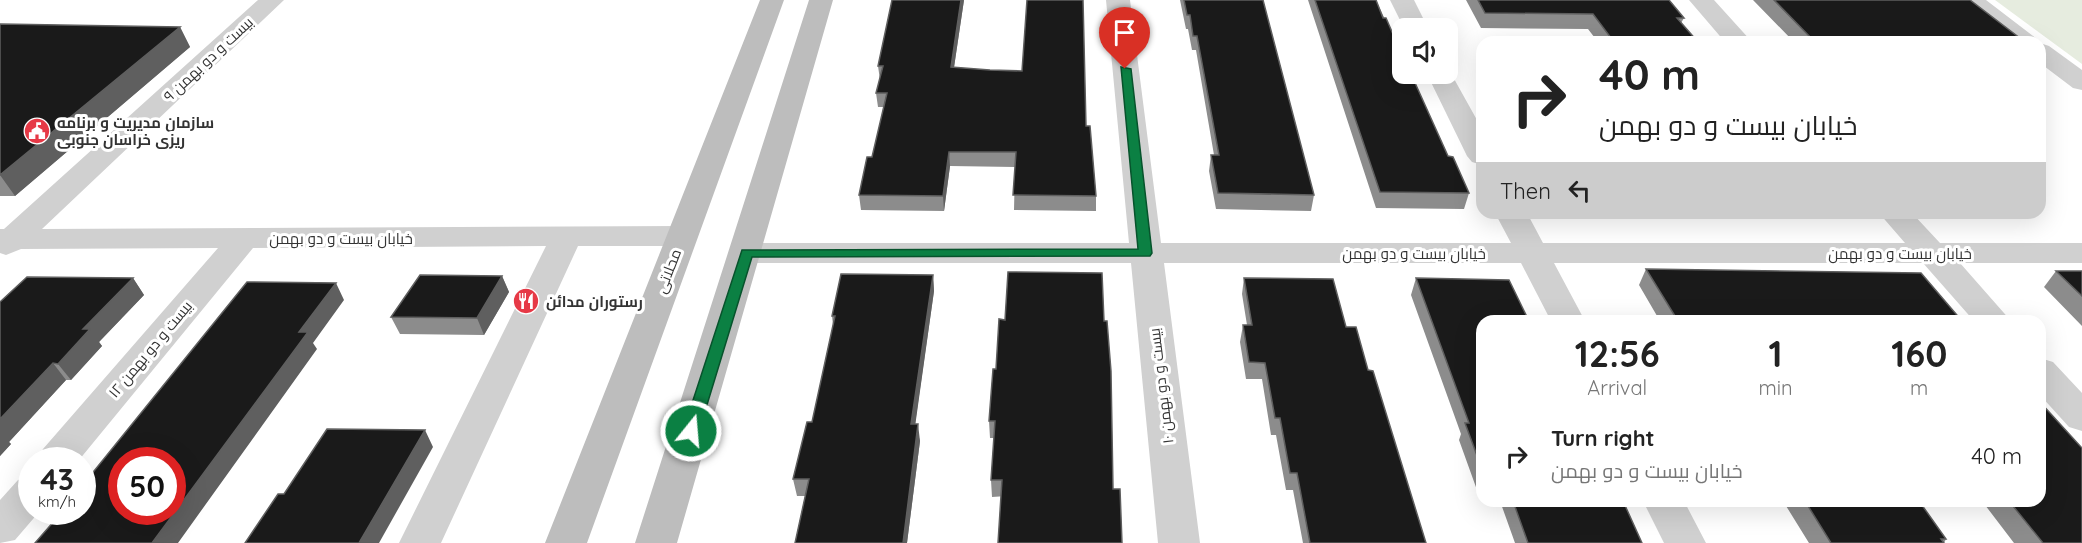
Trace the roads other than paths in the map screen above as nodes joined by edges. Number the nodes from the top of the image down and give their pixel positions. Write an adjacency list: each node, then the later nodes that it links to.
1 (272, 0): 20 (street, بیست و دو بهمن ۹)
2 (772, 0): 18 (main road, محلاتی)
3 (821, 0): 21 (main road)
4 (1118, 0): 22 (street, بیست و دو بهمن ۱۰)
5 (1402, 0): 8 (street)
6 (1701, 0): 9 (street)
7 (1971, 0): 10 (street)
8 (1411, 18)
9 (1734, 36)
10 (2020, 36)
11 (2046, 55): 12 (street)
12 (2082, 82)
13 (1445, 84): 14 (street)
14 (1476, 144)
15 (1514, 219): 23 (street)
16 (1900, 219): 24 (street)
17 (567, 236): 18 (street, خیابان بیست و دو بهمن); 19 (street, خیابان بیست و دو بهمن); 34 (street)
18 (682, 236): 35 (main road, محلاتی)
19 (244, 238): 20 (street, خیابان بیست و دو بهمن); 30 (street, بیست و دو بهمن ۱۲)
20 (4, 243)
21 (746, 253): 22 (street, خیابان بیست و دو بهمن); 36 (main road)
22 (1145, 253): 23 (street, خیابان بیست و دو بهمن); 33 (street, بیست و دو بهمن ۱۰)
23 (1532, 253): 24 (street, خیابان بیست و دو بهمن); 26 (street)
24 (1931, 253): 25 (street, خیابان بیست و دو بهمن); 27 (street)
25 (2082, 253)
26 (1565, 315)
27 (1988, 315)
28 (2046, 378): 29 (street)
29 (2082, 417)
30 (68, 447)
31 (18, 507): 32 (street)
32 (0, 528)
33 (1178, 532)
34 (420, 543)
35 (566, 543)
36 (656, 543)

